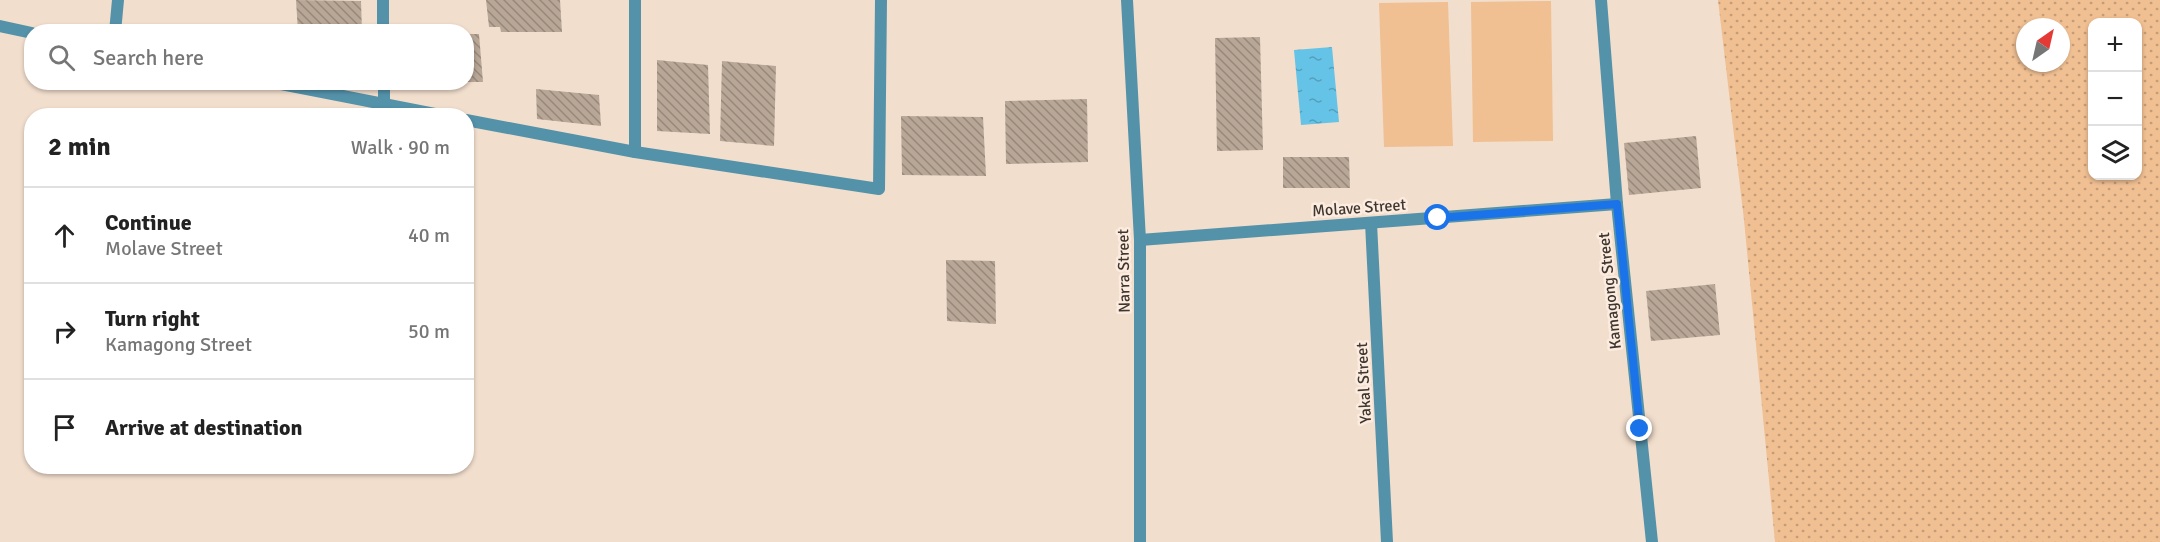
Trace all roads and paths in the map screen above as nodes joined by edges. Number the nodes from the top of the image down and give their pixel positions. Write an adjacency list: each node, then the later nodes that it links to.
1 (118, 0): 7 (street)
2 (383, 0): 8 (street)
3 (635, 0): 16 (street)
4 (881, 0): 16 (street)
5 (1127, 0): 19 (street, Narra Street)
6 (1601, 0): 17 (street, Kamagong Street)
7 (116, 24)
8 (383, 24)
9 (0, 26): 10 (street)
10 (24, 31)
11 (312, 90): 13 (street)
12 (384, 90): 13 (street)
13 (384, 104): 14 (street)
14 (404, 108)
15 (474, 122): 16 (street)
16 (635, 152)
17 (1617, 204): 18 (street, Molave Street); 22 (street, Kamagong Street)
18 (1371, 223): 19 (street, Molave Street); 21 (street, Yakal Street)
19 (1140, 240): 20 (street, Narra Street)
20 (1140, 542)
21 (1387, 542)
22 (1652, 542)

